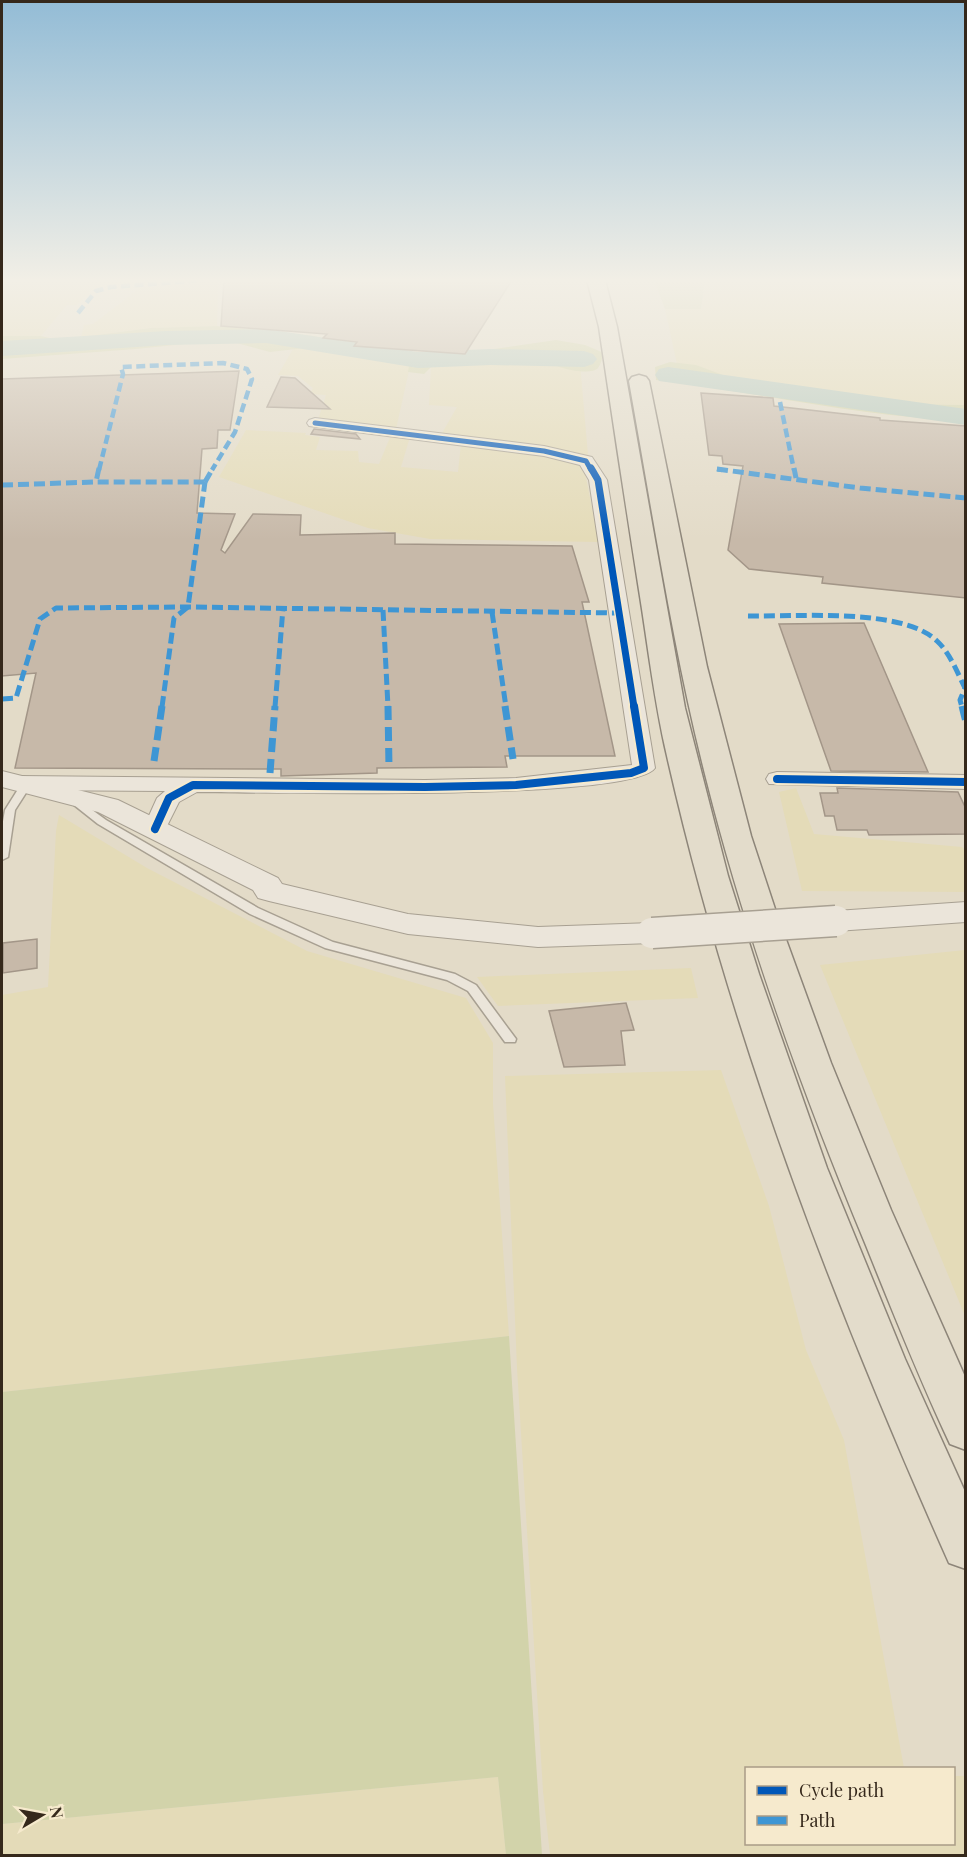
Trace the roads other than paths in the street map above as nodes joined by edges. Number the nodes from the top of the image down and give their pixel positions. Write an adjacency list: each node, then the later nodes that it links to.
1 (614, 367): 14 (main road)
2 (636, 367): 13 (main road)
3 (315, 423): 7 (street)
4 (777, 779): 6 (street)
5 (16, 782): 7 (street); 8 (street); 10 (lane)
6 (966, 782)
7 (193, 785): 9 (street)
8 (69, 796): 9 (street); 12 (lane)
9 (155, 829): 11 (street, bridge)
10 (2, 857)
11 (966, 912)
12 (510, 1039)
13 (966, 1430)
14 (966, 1547)

